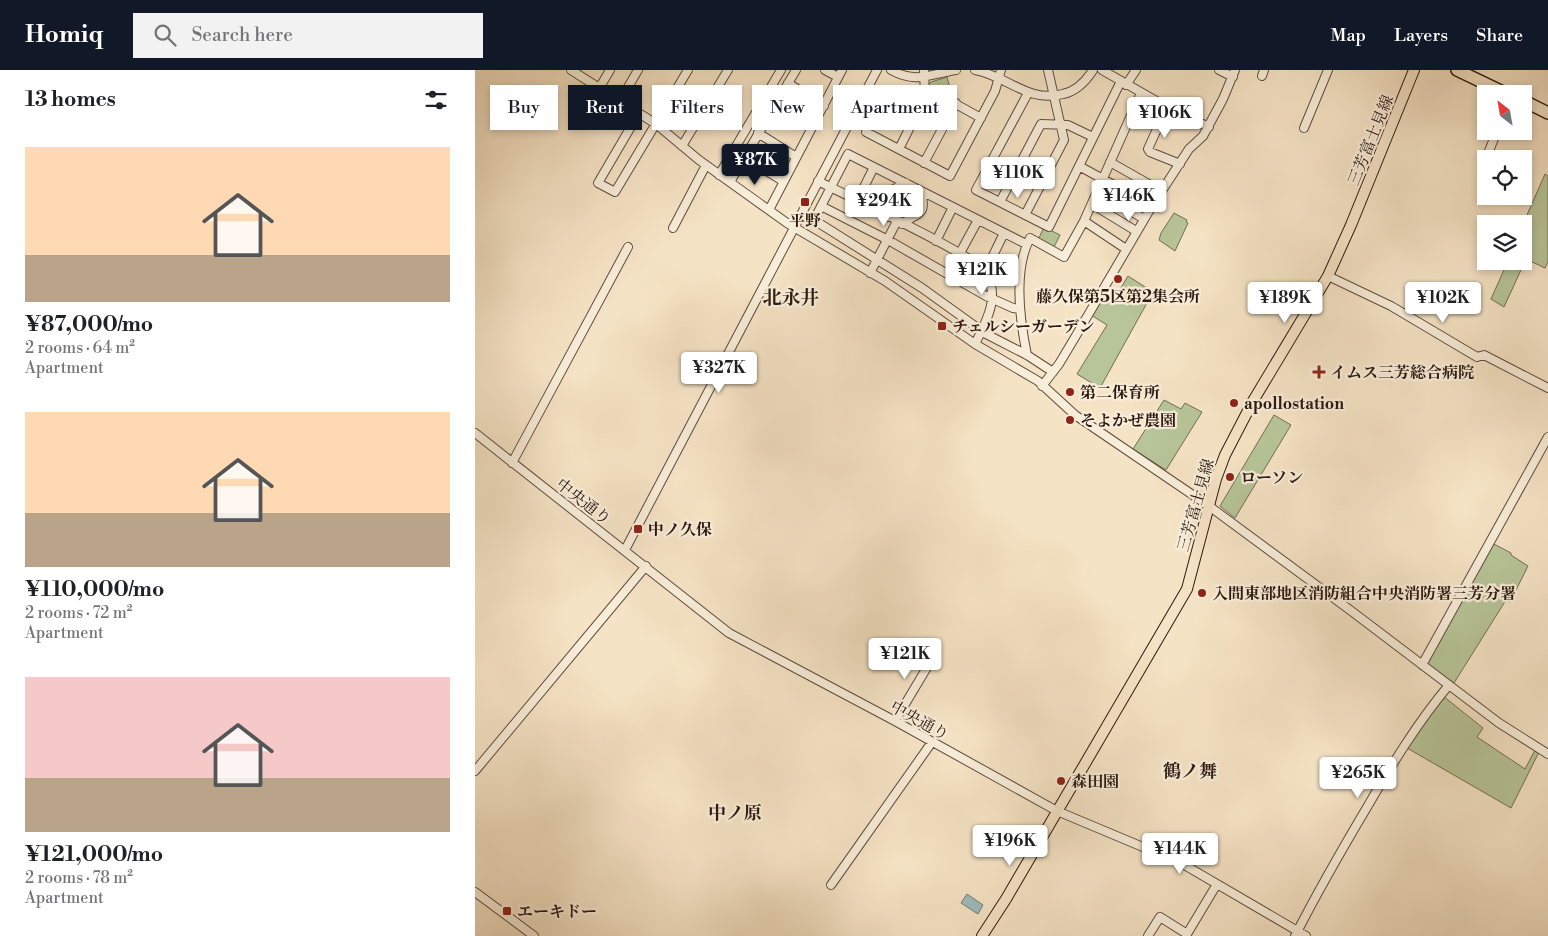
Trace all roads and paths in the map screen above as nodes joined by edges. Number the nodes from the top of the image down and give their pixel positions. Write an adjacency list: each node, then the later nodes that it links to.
1 (571, 70): 28 (street)
2 (610, 70): 29 (street)
3 (638, 70): 30 (street)
4 (688, 70): 31 (street)
5 (728, 70): 55 (street)
6 (781, 70): 65 (street)
7 (796, 70): 26 (street)
8 (825, 70): 21 (street)
9 (877, 70): 68 (street)
10 (891, 70): 22 (street)
11 (956, 70): 22 (street)
12 (975, 70): 23 (street)
13 (1048, 70): 36 (street)
14 (1093, 70): 36 (street)
15 (1102, 70): 27 (street)
16 (1136, 70): 27 (street)
17 (1219, 70): 24 (street)
18 (1328, 70): 45 (street)
19 (1414, 70): 101 (main road, 三芳富士見線)
20 (1457, 70): 25 (highway)
21 (840, 74): 38 (street)
22 (925, 74)
23 (1000, 74): 34 (street); 42 (street)
24 (1234, 74): 44 (street)
25 (1477, 74): 33 (highway)
26 (788, 83): 32 (street); 53 (street)
27 (1123, 83): 35 (street); 54 (street)
28 (597, 85)
29 (601, 85)
30 (629, 85)
31 (679, 85)
32 (791, 85)
33 (1494, 85)
34 (1028, 93): 36 (street); 76 (street)
35 (1141, 93): 40 (street); 59 (street)
36 (1055, 96): 43 (street)
37 (957, 104): 42 (street)
38 (823, 106)
39 (1533, 106): 41 (highway)
40 (1167, 107): 44 (street); 61 (street)
41 (1548, 113)
42 (981, 118): 60 (street)
43 (1061, 124): 54 (street); 76 (street); 82 (street)
44 (1209, 127): 61 (street)
45 (1304, 128)
46 (629, 130): 47 (street)
47 (652, 130)
48 (663, 130): 55 (street)
49 (811, 130): 58 (street)
50 (867, 130): 56 (street)
51 (908, 130): 56 (street)
52 (942, 130): 60 (street)
53 (758, 133): 57 (street); 58 (street)
54 (1093, 137): 63 (street)
55 (682, 146): 62 (street)
56 (899, 149): 60 (street)
57 (744, 157): 67 (street); 69 (street)
58 (797, 157): 67 (street)
59 (1110, 162): 66 (street); 74 (street)
60 (924, 163)
61 (1179, 164): 74 (street)
62 (706, 165): 65 (street); 89 (street)
63 (1079, 166): 66 (street); 82 (street)
64 (874, 167): 70 (street); 71 (street); 75 (street)
65 (719, 175): 69 (street)
66 (1103, 178): 73 (street); 79 (street)
67 (783, 181): 81 (street)
68 (818, 181): 71 (street); 88 (street)
69 (729, 182): 81 (street)
70 (906, 183): 72 (street); 83 (street)
71 (831, 188): 75 (street); 78 (street)
72 (921, 190): 80 (street); 87 (street)
73 (1097, 191): 77 (street); 84 (street)
74 (1161, 192): 79 (street)
75 (857, 201): 83 (street)
76 (1000, 202): 82 (street)
77 (1091, 204): 86 (street); 90 (street)
78 (821, 206): 92 (street); 98 (street)
79 (1152, 206): 84 (street)
80 (953, 207): 85 (street); 93 (street)
81 (769, 210): 88 (street)
82 (1025, 215)
83 (889, 217): 87 (street)
84 (1144, 219): 90 (street)
85 (978, 220): 91 (street); 97 (street)
86 (1084, 221): 94 (street); 96 (street)
87 (900, 223): 92 (street); 93 (street)
88 (794, 226): 100 (street); 114 (street)
89 (673, 228)
90 (1136, 231): 96 (street)
91 (1004, 233): 94 (street); 99 (street)
92 (887, 240): 98 (street); 102 (street)
93 (936, 241): 97 (street)
94 (1026, 244): 103 (street)
95 (628, 247): 112 (street)
96 (1126, 249): 107 (street)
97 (961, 254): 99 (street)
98 (878, 259): 100 (street); 104 (street)
99 (986, 270): 102 (street)
100 (870, 273): 105 (street)
101 (1328, 276): 109 (street); 113 (main road, 三芳富士見線)
102 (993, 299): 103 (street); 104 (street)
103 (1021, 309): 106 (street)
104 (982, 330): 105 (street); 106 (street)
105 (975, 344): 108 (street)
106 (1027, 354): 107 (street)
107 (1053, 372): 108 (street)
108 (1042, 386): 113 (street)
109 (1548, 388)
110 (475, 433): 112 (street, 中央通り)
111 (1548, 437): 117 (street)
112 (512, 463): 114 (street, 中央通り)
113 (1209, 506): 117 (street); 123 (main road, 三芳富士見線)
114 (625, 550): 115 (street, 中央通り)
115 (646, 566): 119 (street, 中央通り); 122 (street)
116 (935, 654): 119 (street)
117 (1422, 665): 118 (street)
118 (1449, 685): 121 (street); 127 (street)
119 (895, 721): 120 (street, 中央通り)
120 (932, 742): 123 (street, 中央通り); 125 (street)
121 (1548, 754)
122 (475, 772)
123 (1057, 811): 124 (street, 中央通り); 129 (main road, 三芳富士見線)
124 (1217, 884): 127 (street, 中央通り); 130 (street)
125 (831, 885)
126 (475, 892): 128 (street)
127 (1296, 934): 131 (street, 中央通り)
128 (534, 936)
129 (982, 936)
130 (1149, 936)
131 (1305, 936)

